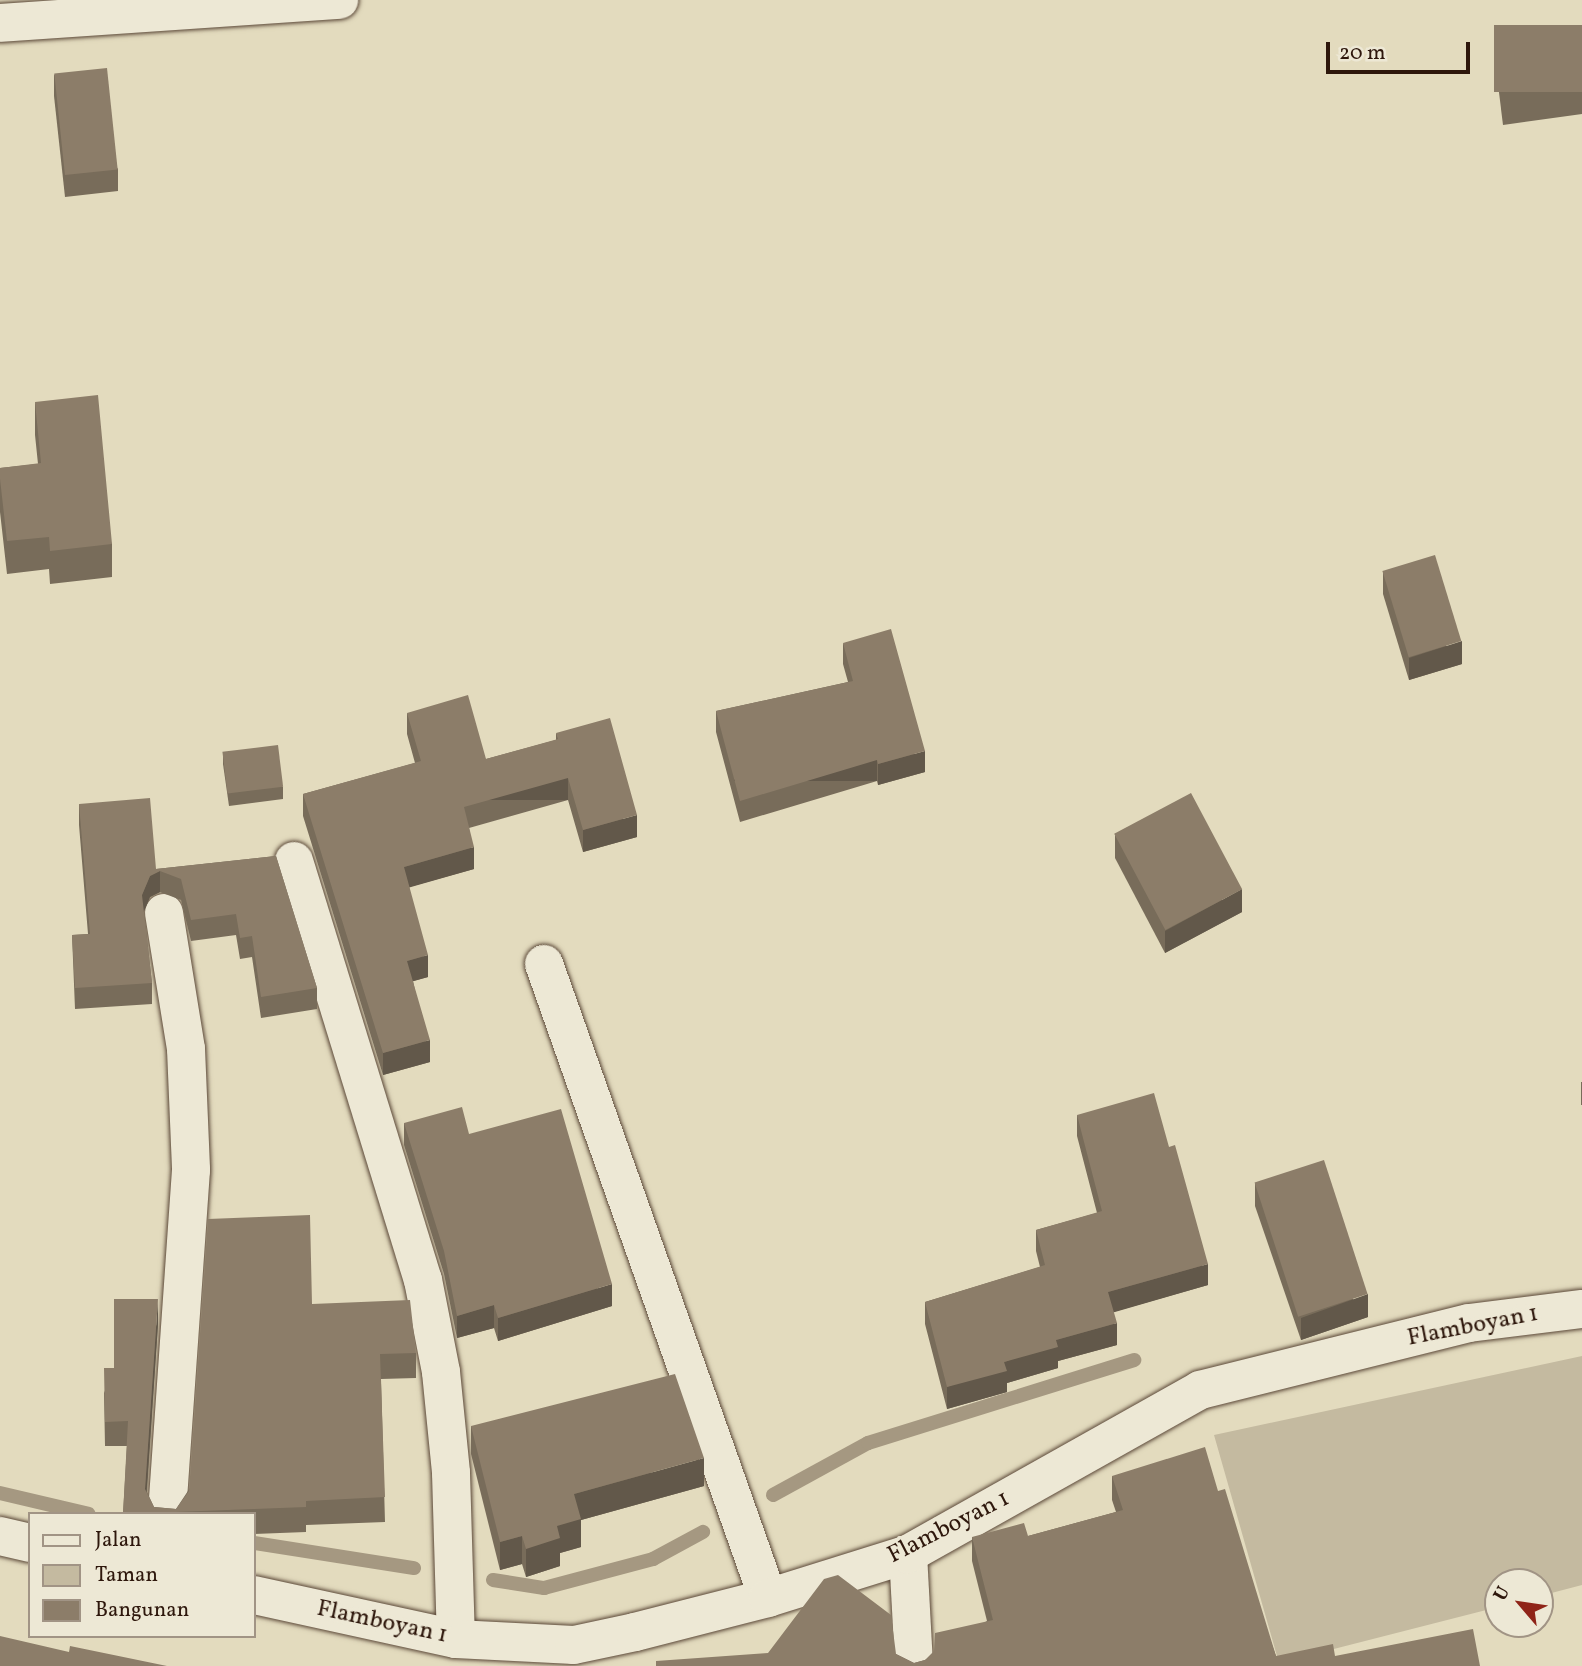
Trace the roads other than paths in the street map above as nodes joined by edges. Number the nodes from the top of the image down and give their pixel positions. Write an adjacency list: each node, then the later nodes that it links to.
1 (339, 0): 2 (street)
2 (0, 23)
3 (294, 861): 13 (street)
4 (164, 913): 7 (street)
5 (544, 964): 12 (street)
6 (1582, 1309): 10 (street, Flamboyan 1)
7 (167, 1512)
8 (0, 1536): 9 (street)
9 (28, 1543)
10 (908, 1554): 12 (street, Flamboyan 1); 15 (street)
11 (256, 1595): 13 (street, Flamboyan 1)
12 (768, 1598): 14 (street, Flamboyan 1)
13 (456, 1639): 14 (street, Flamboyan 1)
14 (635, 1649)
15 (914, 1666)

